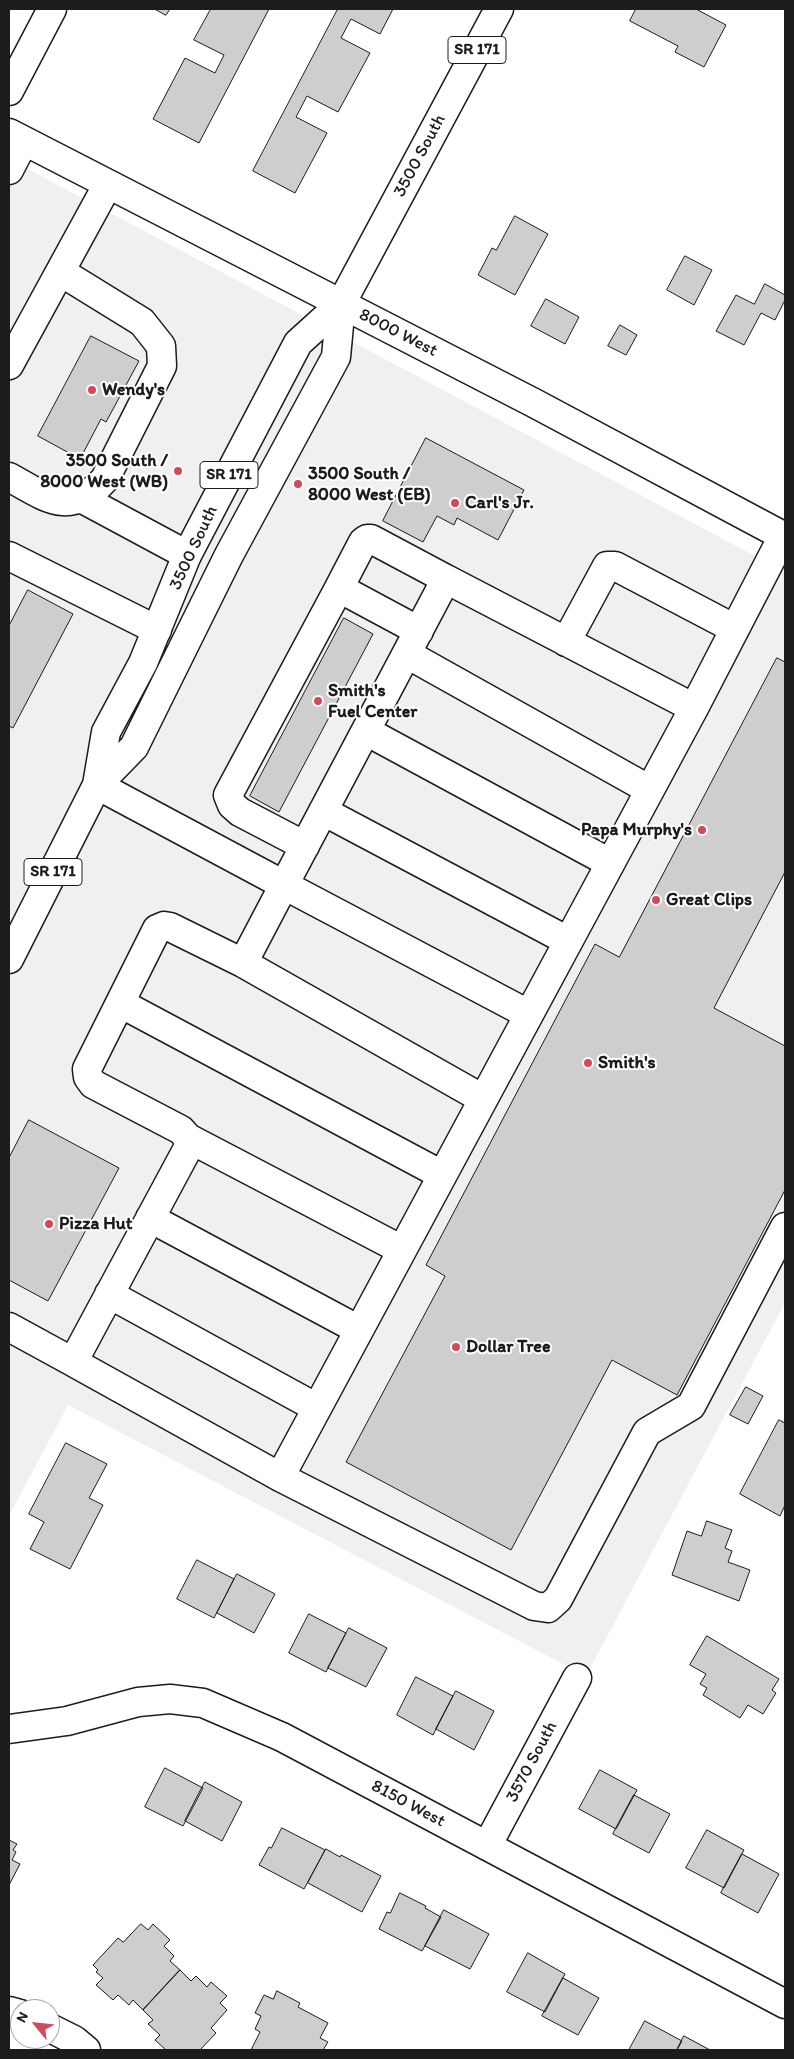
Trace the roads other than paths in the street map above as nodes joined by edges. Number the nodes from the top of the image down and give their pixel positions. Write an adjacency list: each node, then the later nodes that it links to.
1 (52, 9): 3 (street)
2 (499, 9): 8 (street, 3500 South / SR 171)
3 (9, 91)
4 (16, 137): 5 (street); 6 (street, 8000 West)
5 (9, 170)
6 (108, 184): 7 (street); 8 (street, 8000 West)
7 (61, 272): 9 (street); 11 (street)
8 (341, 304): 12 (street, 8000 West); 13 (street, 3500 South / SR 171); 23 (street, 3500 South / SR 171)
9 (9, 365)
10 (9, 477): 11 (street)
11 (81, 498): 13 (street)
12 (784, 537): 17 (street)
13 (187, 555): 18 (street, 3500 South / SR 171)
14 (9, 556): 18 (street)
15 (446, 579): 16 (street); 19 (street); 20 (street)
16 (339, 588): 19 (street); 26 (street)
17 (735, 629): 20 (street); 21 (street)
18 (156, 630): 23 (street, 3500 South / SR 171)
19 (413, 642): 22 (street); 24 (street)
20 (566, 642): 21 (street)
21 (694, 708): 24 (street)
22 (366, 731): 25 (street); 27 (street)
23 (97, 785): 28 (street); 30 (street, 3500 South / SR 171)
24 (650, 790): 27 (street)
25 (323, 811): 26 (street); 29 (street)
26 (305, 846): 28 (street)
27 (610, 864): 29 (street)
28 (284, 885): 31 (street); 33 (street)
29 (568, 941): 33 (street)
30 (9, 959)
31 (243, 963): 32 (street); 34 (street)
32 (120, 1002): 35 (street); 36 (street)
33 (528, 1014): 34 (street)
34 (483, 1099): 36 (street)
35 (188, 1138): 37 (street); 39 (street)
36 (442, 1175): 39 (street)
37 (150, 1218): 40 (street); 42 (street)
38 (785, 1227): 45 (street)
39 (402, 1250): 42 (street)
40 (109, 1294): 43 (street); 44 (street)
41 (9, 1327): 43 (street)
42 (359, 1330): 44 (street)
43 (73, 1362): 45 (street)
44 (317, 1408): 45 (street)
45 (280, 1477)
46 (577, 1678): 48 (street, 3570 South)
47 (9, 1729): 48 (street, 8150 West)
48 (487, 1846): 49 (street, 8150 West)
49 (785, 2004)
50 (60, 2033): 51 (street)
51 (86, 2050)

